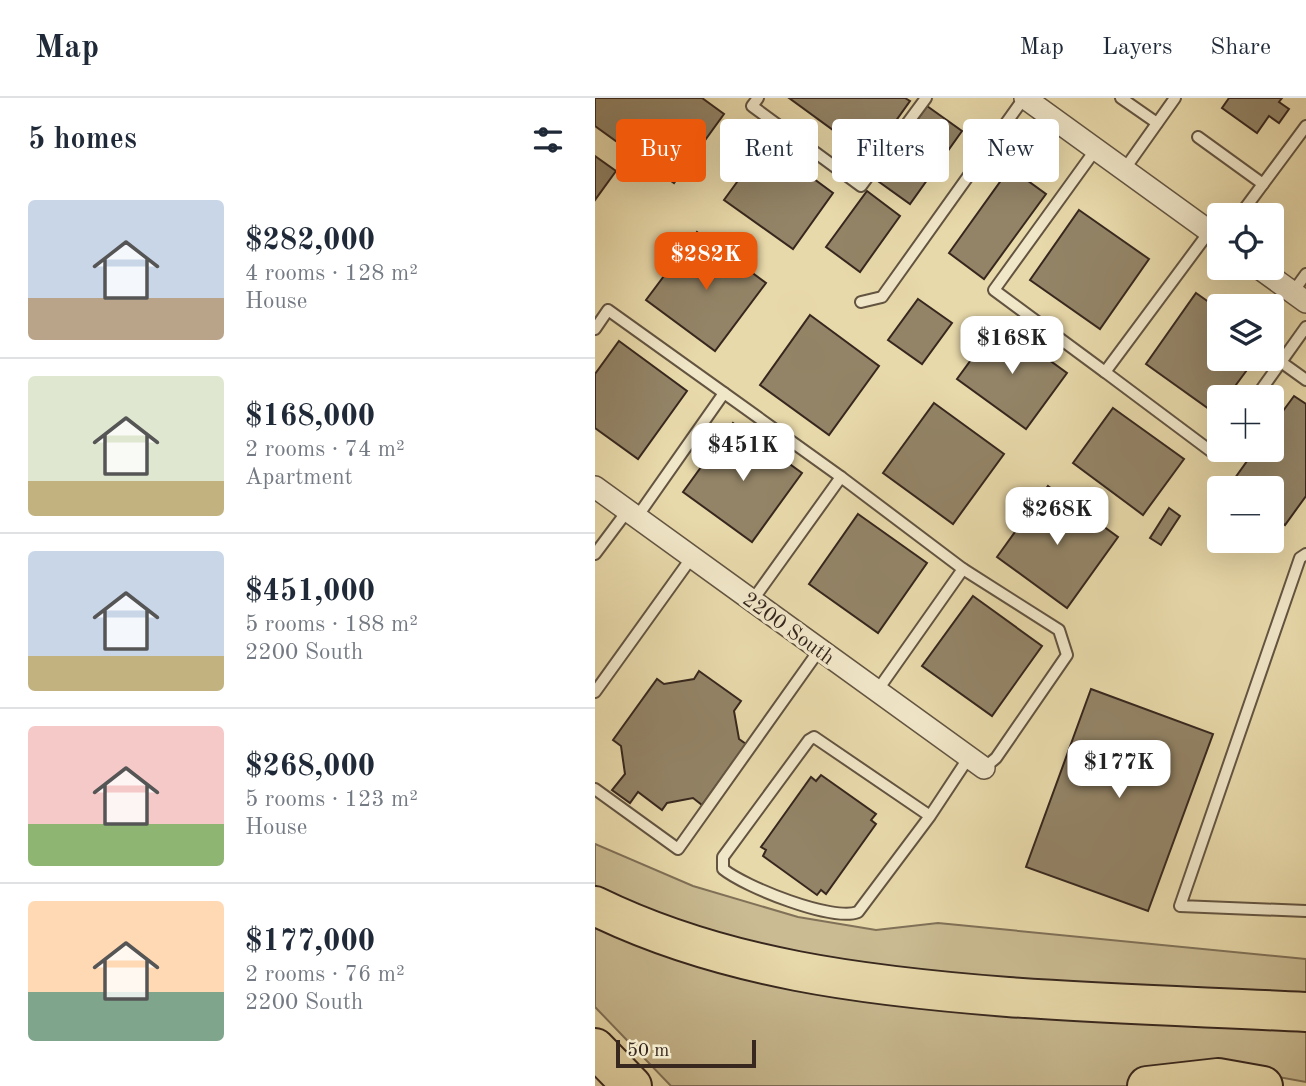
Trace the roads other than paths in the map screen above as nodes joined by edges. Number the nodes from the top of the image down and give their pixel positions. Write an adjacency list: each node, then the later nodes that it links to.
1 (758, 98): 2 (lane)
2 (926, 98)
3 (1121, 98): 6 (lane)
4 (1175, 98): 6 (lane)
5 (1031, 100): 9 (street); 18 (lane)
6 (1157, 123): 10 (lane)
7 (1306, 126): 11 (lane)
8 (1198, 136): 11 (lane)
9 (1095, 149): 10 (street); 23 (lane)
10 (1124, 170): 13 (street)
11 (1263, 184): 12 (lane)
12 (1249, 203)
13 (1207, 229)
14 (1207, 245): 23 (lane)
15 (1306, 274): 17 (lane)
16 (1276, 280): 17 (street)
17 (1299, 297)
18 (861, 302)
19 (1306, 327): 21 (lane)
20 (595, 329): 25 (lane)
21 (1284, 358)
22 (1284, 364): 24 (lane)
23 (1105, 372): 26 (lane)
24 (1306, 380)
25 (724, 393): 27 (lane); 29 (lane)
26 (1207, 448)
27 (841, 477): 33 (lane); 34 (lane)
28 (595, 487): 29 (street, 2200 South)
29 (632, 514): 30 (lane); 32 (street, 2200 South)
30 (595, 554)
31 (1306, 554): 42 (lane)
32 (692, 557): 34 (street, 2200 South); 37 (lane)
33 (963, 569): 36 (lane); 38 (lane)
34 (752, 601): 35 (street, 2200 South)
35 (820, 649): 36 (street, 2200 South); 39 (lane)
36 (877, 691): 38 (street, 2200 South)
37 (595, 692)
38 (976, 763): 40 (lane)
39 (595, 789)
40 (930, 816): 40 (lane)
41 (595, 906): 43 (highway)
42 (1306, 911)
43 (1306, 1012)
44 (595, 1048): 45 (highway)
45 (632, 1086)
46 (1147, 1086): 47 (highway)
47 (1263, 1086)

